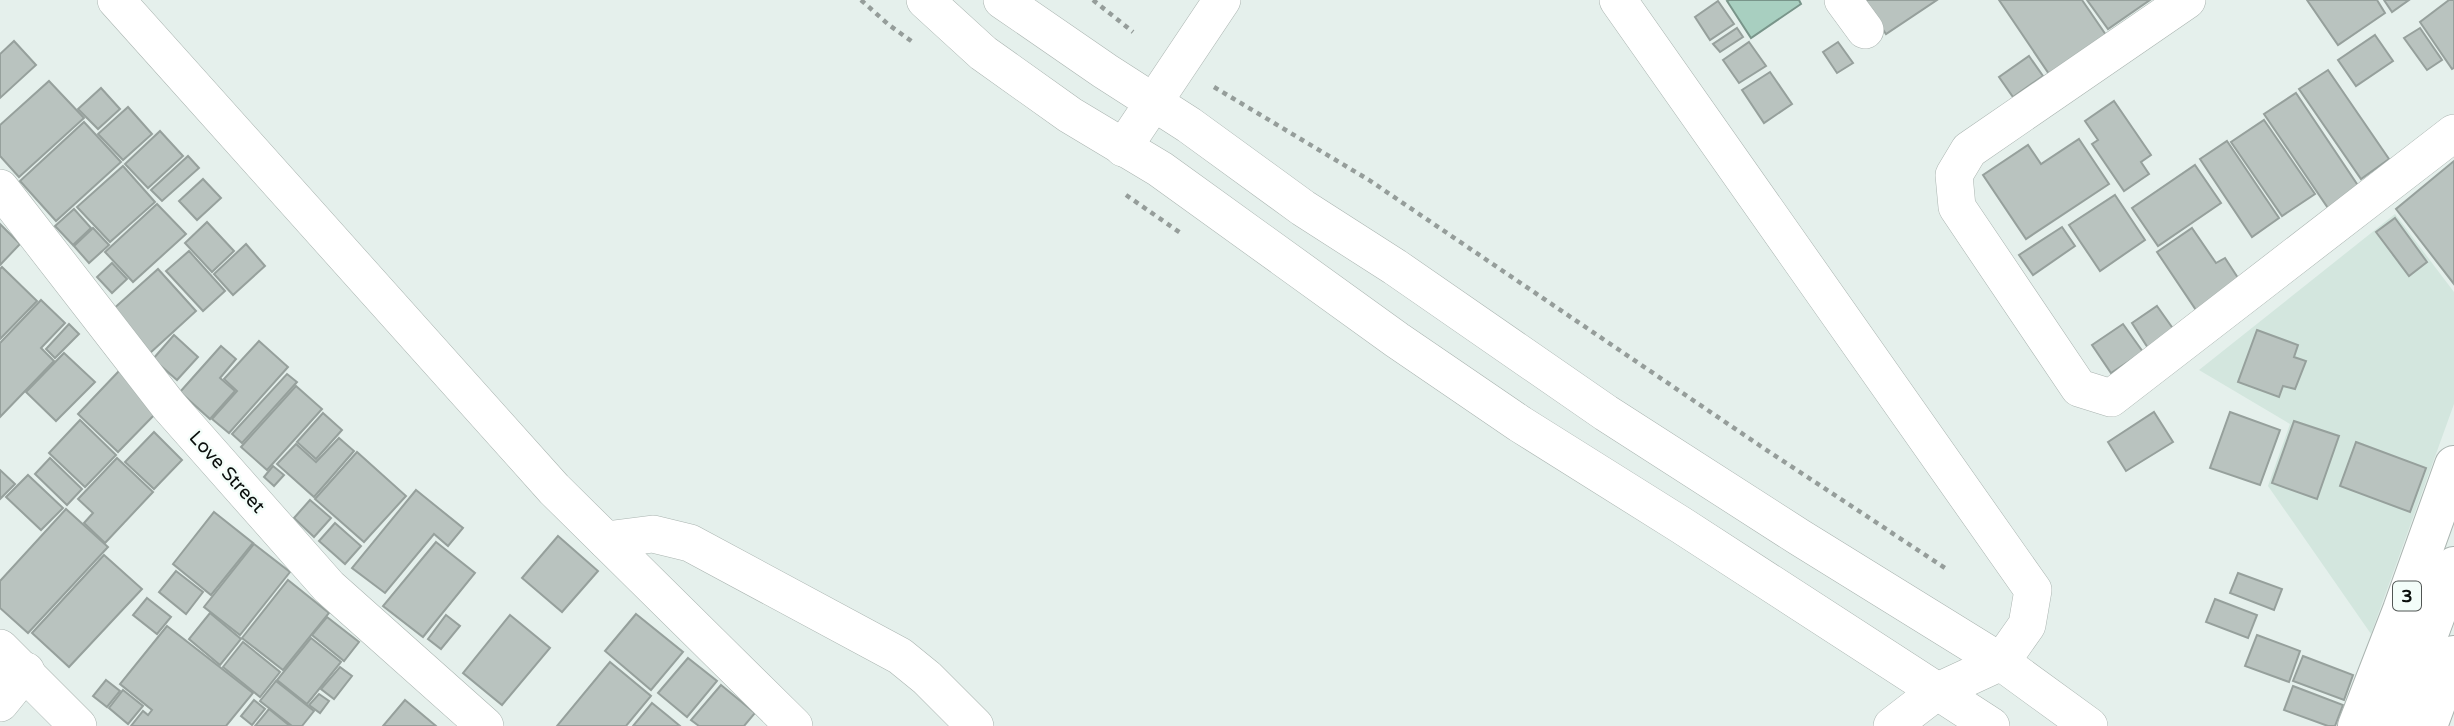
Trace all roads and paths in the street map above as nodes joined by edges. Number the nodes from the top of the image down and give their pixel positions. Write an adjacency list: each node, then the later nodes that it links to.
1 (116, 0): 17 (street)
2 (925, 0): 14 (street)
3 (1002, 0): 12 (street)
4 (1093, 0): 10 (path)
5 (1222, 0): 12 (street)
6 (1618, 0): 22 (street)
7 (1843, 0): 9 (street)
8 (2187, 0): 13 (street)
9 (1866, 30)
10 (1133, 32)
11 (1214, 87): 19 (path)
12 (1153, 103): 14 (street); 22 (street)
13 (2454, 133)
14 (1123, 148): 23 (street)
15 (0, 188): 26 (street, Love Street)
16 (2454, 465): 32 (highway, 3)
17 (606, 540): 27 (street); 28 (street)
18 (2454, 566): 33 (highway, 3)
19 (1945, 568)
20 (2454, 655): 34 (highway)
21 (13, 660): 24 (street); 25 (street)
22 (2001, 662): 23 (street); 31 (street)
23 (1936, 692): 29 (street); 30 (street)
24 (0, 703)
25 (78, 726)
26 (485, 726)
27 (794, 726)
28 (975, 726)
29 (1892, 726)
30 (1991, 726)
31 (2089, 726)
32 (2357, 726)
33 (2395, 726)
34 (2428, 726)

